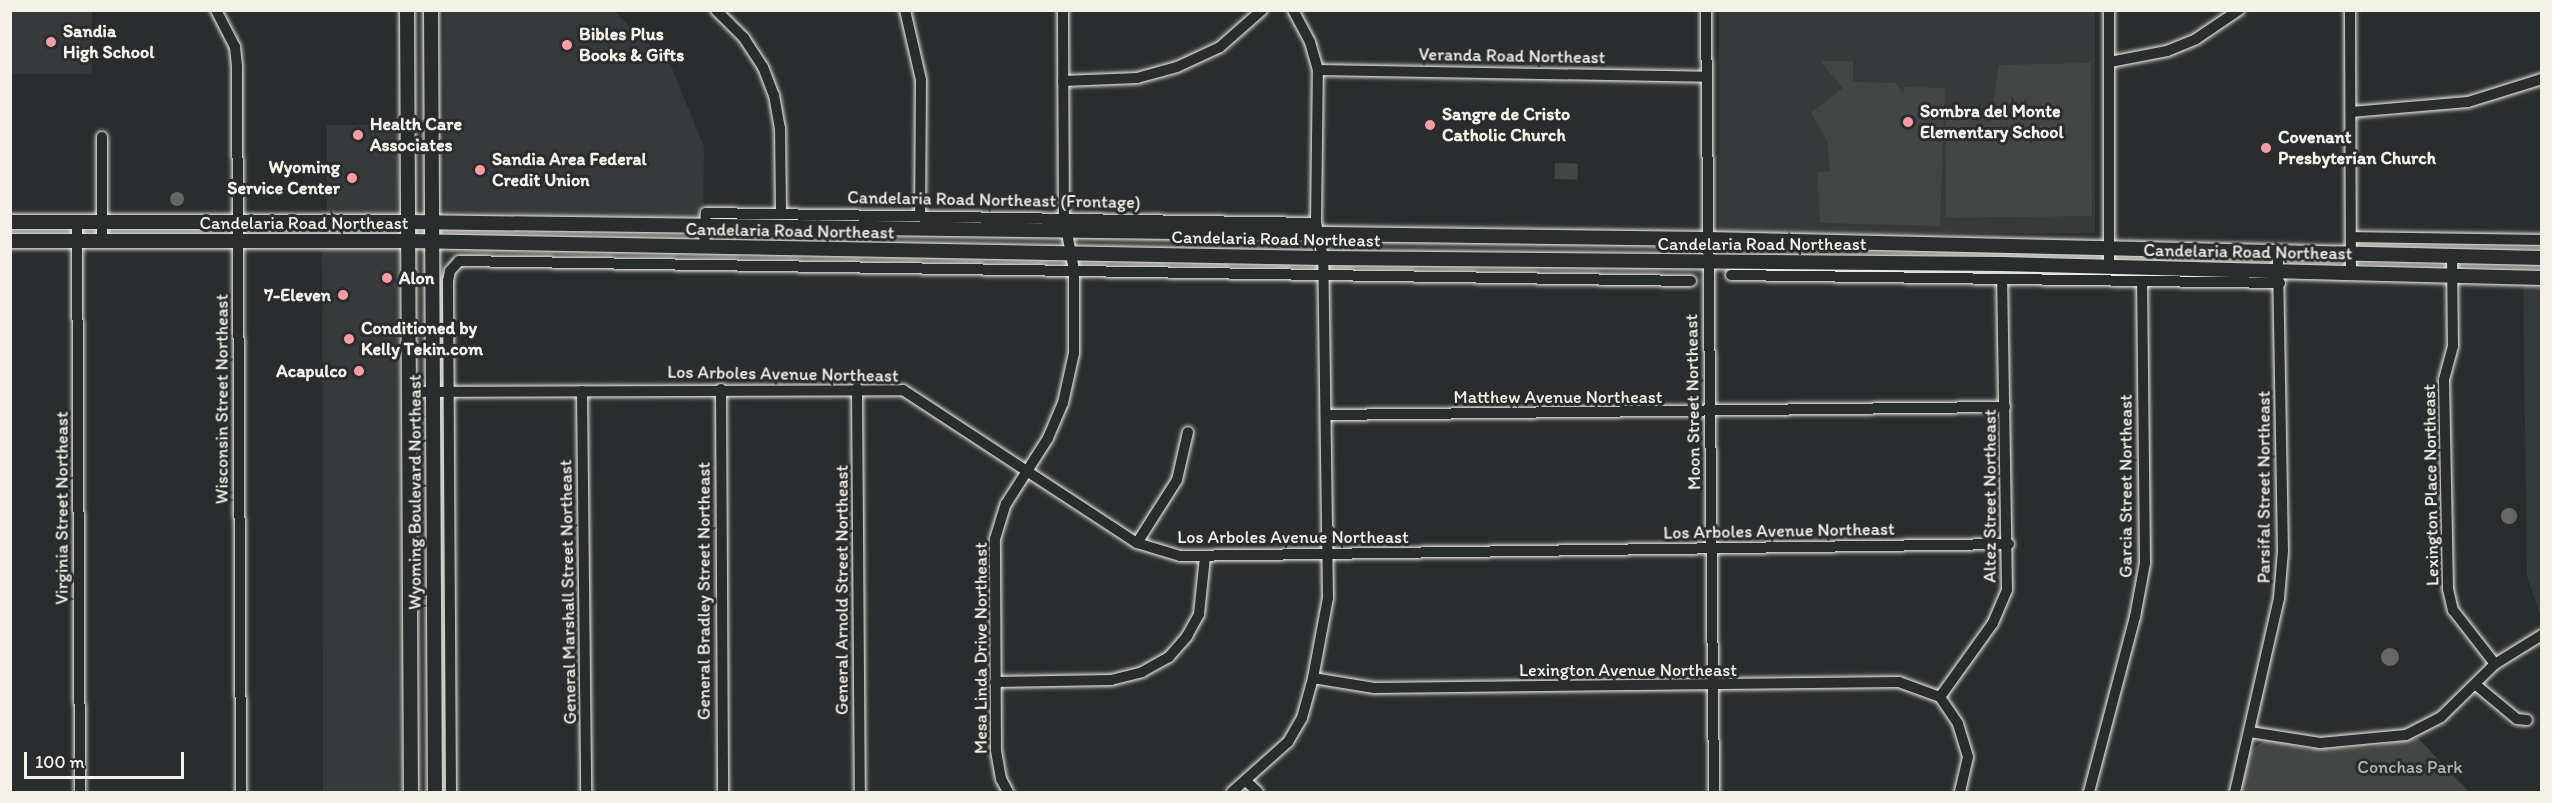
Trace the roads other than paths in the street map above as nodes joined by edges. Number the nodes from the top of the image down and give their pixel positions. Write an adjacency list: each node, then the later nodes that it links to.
1 (216, 10): 28 (street, Wisconsin Street Northeast)
2 (407, 10): 24 (main road, Wyoming Boulevard Northeast)
3 (431, 10): 25 (main road, Wyoming Boulevard Northeast)
4 (716, 10): 20 (street)
5 (905, 10): 21 (street)
6 (1063, 10): 17 (street, Mesa Linda Drive Northeast)
7 (1262, 10): 17 (street)
8 (1293, 10): 14 (street)
9 (1706, 10): 15 (street, Moon Street Northeast)
10 (2109, 10): 13 (street)
11 (2239, 10): 13 (street)
12 (2350, 10): 18 (street)
13 (2110, 62): 41 (street)
14 (1318, 70): 15 (street, Veranda Road Northeast); 30 (street)
15 (1706, 77): 33 (street, Moon Street Northeast)
16 (2541, 79): 18 (street)
17 (1063, 81): 22 (street, Mesa Linda Drive Northeast)
18 (2351, 112): 32 (street)
19 (102, 137): 27 (street)
20 (781, 212): 21 (street, Candelaria Road Northeast (Frontage)); 29 (street, Candelaria Road Northeast (Frontage))
21 (920, 214): 22 (street, Candelaria Road Northeast (Frontage))
22 (1064, 217): 30 (street, Candelaria Road Northeast (Frontage)); 31 (street, Mesa Linda Drive Northeast)
23 (10, 222): 26 (main road, Candelaria Road Northeast)
24 (409, 222): 25 (main road, Candelaria Road Northeast); 28 (main road, Candelaria Road Northeast); 39 (main road, Wyoming Boulevard Northeast)
25 (433, 222): 29 (main road, Candelaria Road Northeast); 40 (main road, Wyoming Boulevard Northeast)
26 (78, 223): 27 (main road, Candelaria Road Northeast); 36 (street, Virginia Street Northeast)
27 (102, 223): 28 (main road, Candelaria Road Northeast); 37 (street)
28 (237, 223): 38 (street, Wisconsin Street Northeast)
29 (705, 227): 31 (main road, Candelaria Road Northeast); 42 (street)
30 (1316, 229): 31 (main road, Candelaria Road Northeast); 33 (main road, Candelaria Road Northeast); 47 (street)
31 (1067, 232): 45 (street, Mesa Linda Drive Northeast)
32 (2351, 237): 34 (street); 44 (street)
33 (1708, 239): 41 (main road, Candelaria Road Northeast); 49 (street, Moon Street Northeast)
34 (2541, 240)
35 (10, 241): 36 (main road, Candelaria Road Northeast)
36 (77, 241): 37 (main road, Candelaria Road Northeast); 87 (street, Virginia Street Northeast)
37 (102, 241): 38 (main road, Candelaria Road Northeast)
38 (237, 241): 39 (main road, Candelaria Road Northeast); 88 (street, Wisconsin Street Northeast)
39 (409, 241): 40 (main road, Candelaria Road Northeast); 64 (main road, Wyoming Boulevard Northeast)
40 (433, 241): 42 (main road, Candelaria Road Northeast); 65 (main road, Wyoming Boulevard Northeast)
41 (2109, 246): 43 (main road, Candelaria Road Northeast); 50 (street)
42 (704, 247): 45 (main road, Candelaria Road Northeast)
43 (2278, 250): 44 (main road, Candelaria Road Northeast); 55 (street, Parsifal Street Northeast)
44 (2351, 253): 46 (main road, Candelaria Road Northeast); 52 (street)
45 (1069, 254): 47 (main road, Candelaria Road Northeast); 51 (street, Mesa Linda Drive Northeast)
46 (2452, 256): 48 (main road, Candelaria Road Northeast); 56 (street, Lexington Place Northeast)
47 (1323, 258): 49 (main road, Candelaria Road Northeast); 53 (street)
48 (2541, 258)
49 (1708, 260): 50 (main road, Candelaria Road Northeast); 68 (street, Moon Street Northeast)
50 (2109, 267): 55 (main road, Candelaria Road Northeast)
51 (1074, 270): 53 (street); 66 (street); 71 (street, Mesa Linda Drive Northeast)
52 (2351, 273): 55 (main road, Candelaria Road Northeast); 56 (main road, Candelaria Road Northeast)
53 (1323, 275): 59 (street); 69 (street)
54 (1731, 275): 58 (street)
55 (2279, 276): 60 (street); 85 (street, Parsifal Street Northeast)
56 (2452, 276): 57 (main road, Candelaria Road Northeast); 78 (street, Lexington Place Northeast)
57 (2541, 278)
58 (2002, 280): 60 (street); 67 (street, Altez Street Northeast)
59 (1691, 281)
60 (2142, 282): 100 (street, Garcia Street Northeast)
61 (858, 388): 62 (street, Los Arboles Avenue Northeast); 71 (street, Los Arboles Avenue Northeast); 94 (street, General Arnold Street Northeast)
62 (721, 389): 63 (street, Los Arboles Avenue Northeast); 93 (street, General Bradley Street Northeast)
63 (582, 391): 66 (street, Los Arboles Avenue Northeast); 92 (street, General Marshall Street Northeast)
64 (409, 392): 65 (street, Los Arboles Avenue Northeast); 89 (main road, Wyoming Boulevard Northeast)
65 (433, 392): 66 (street, Los Arboles Avenue Northeast); 90 (main road, Wyoming Boulevard Northeast)
66 (448, 392): 91 (street)
67 (2005, 407): 68 (street, Matthew Avenue Northeast); 73 (street, Altez Street Northeast)
68 (1710, 413): 69 (street, Matthew Avenue Northeast); 74 (street, Moon Street Northeast)
69 (1326, 415): 75 (street)
70 (1188, 432): 72 (street)
71 (1028, 469): 72 (street, Los Arboles Avenue Northeast); 80 (street, Mesa Linda Drive Northeast)
72 (1137, 543): 76 (street, Los Arboles Avenue Northeast)
73 (2009, 544): 74 (street, Los Arboles Avenue Northeast); 83 (street, Altez Street Northeast)
74 (1712, 548): 75 (street, Los Arboles Avenue Northeast); 82 (street, Moon Street Northeast)
75 (1328, 555): 76 (street, Los Arboles Avenue Northeast); 79 (street)
76 (1205, 557): 80 (street)
77 (2541, 635): 78 (street)
78 (2495, 664): 81 (street)
79 (1313, 678): 82 (street, Lexington Avenue Northeast); 86 (street)
80 (995, 682): 95 (street, Mesa Linda Drive Northeast)
81 (2476, 685): 84 (street); 85 (street)
82 (1714, 686): 83 (street, Lexington Avenue Northeast); 98 (street, Moon Street Northeast)
83 (1940, 698): 99 (street)
84 (2527, 720)
85 (2250, 732): 101 (street, Parsifal Street Northeast)
86 (1246, 781): 96 (street); 97 (street)
87 (80, 792)
88 (241, 792)
89 (411, 792)
90 (435, 792)
91 (451, 792)
92 (586, 792)
93 (723, 792)
94 (861, 792)
95 (1008, 792)
96 (1232, 792)
97 (1258, 792)
98 (1714, 792)
99 (1960, 792)
100 (2089, 792)
101 (2235, 792)

